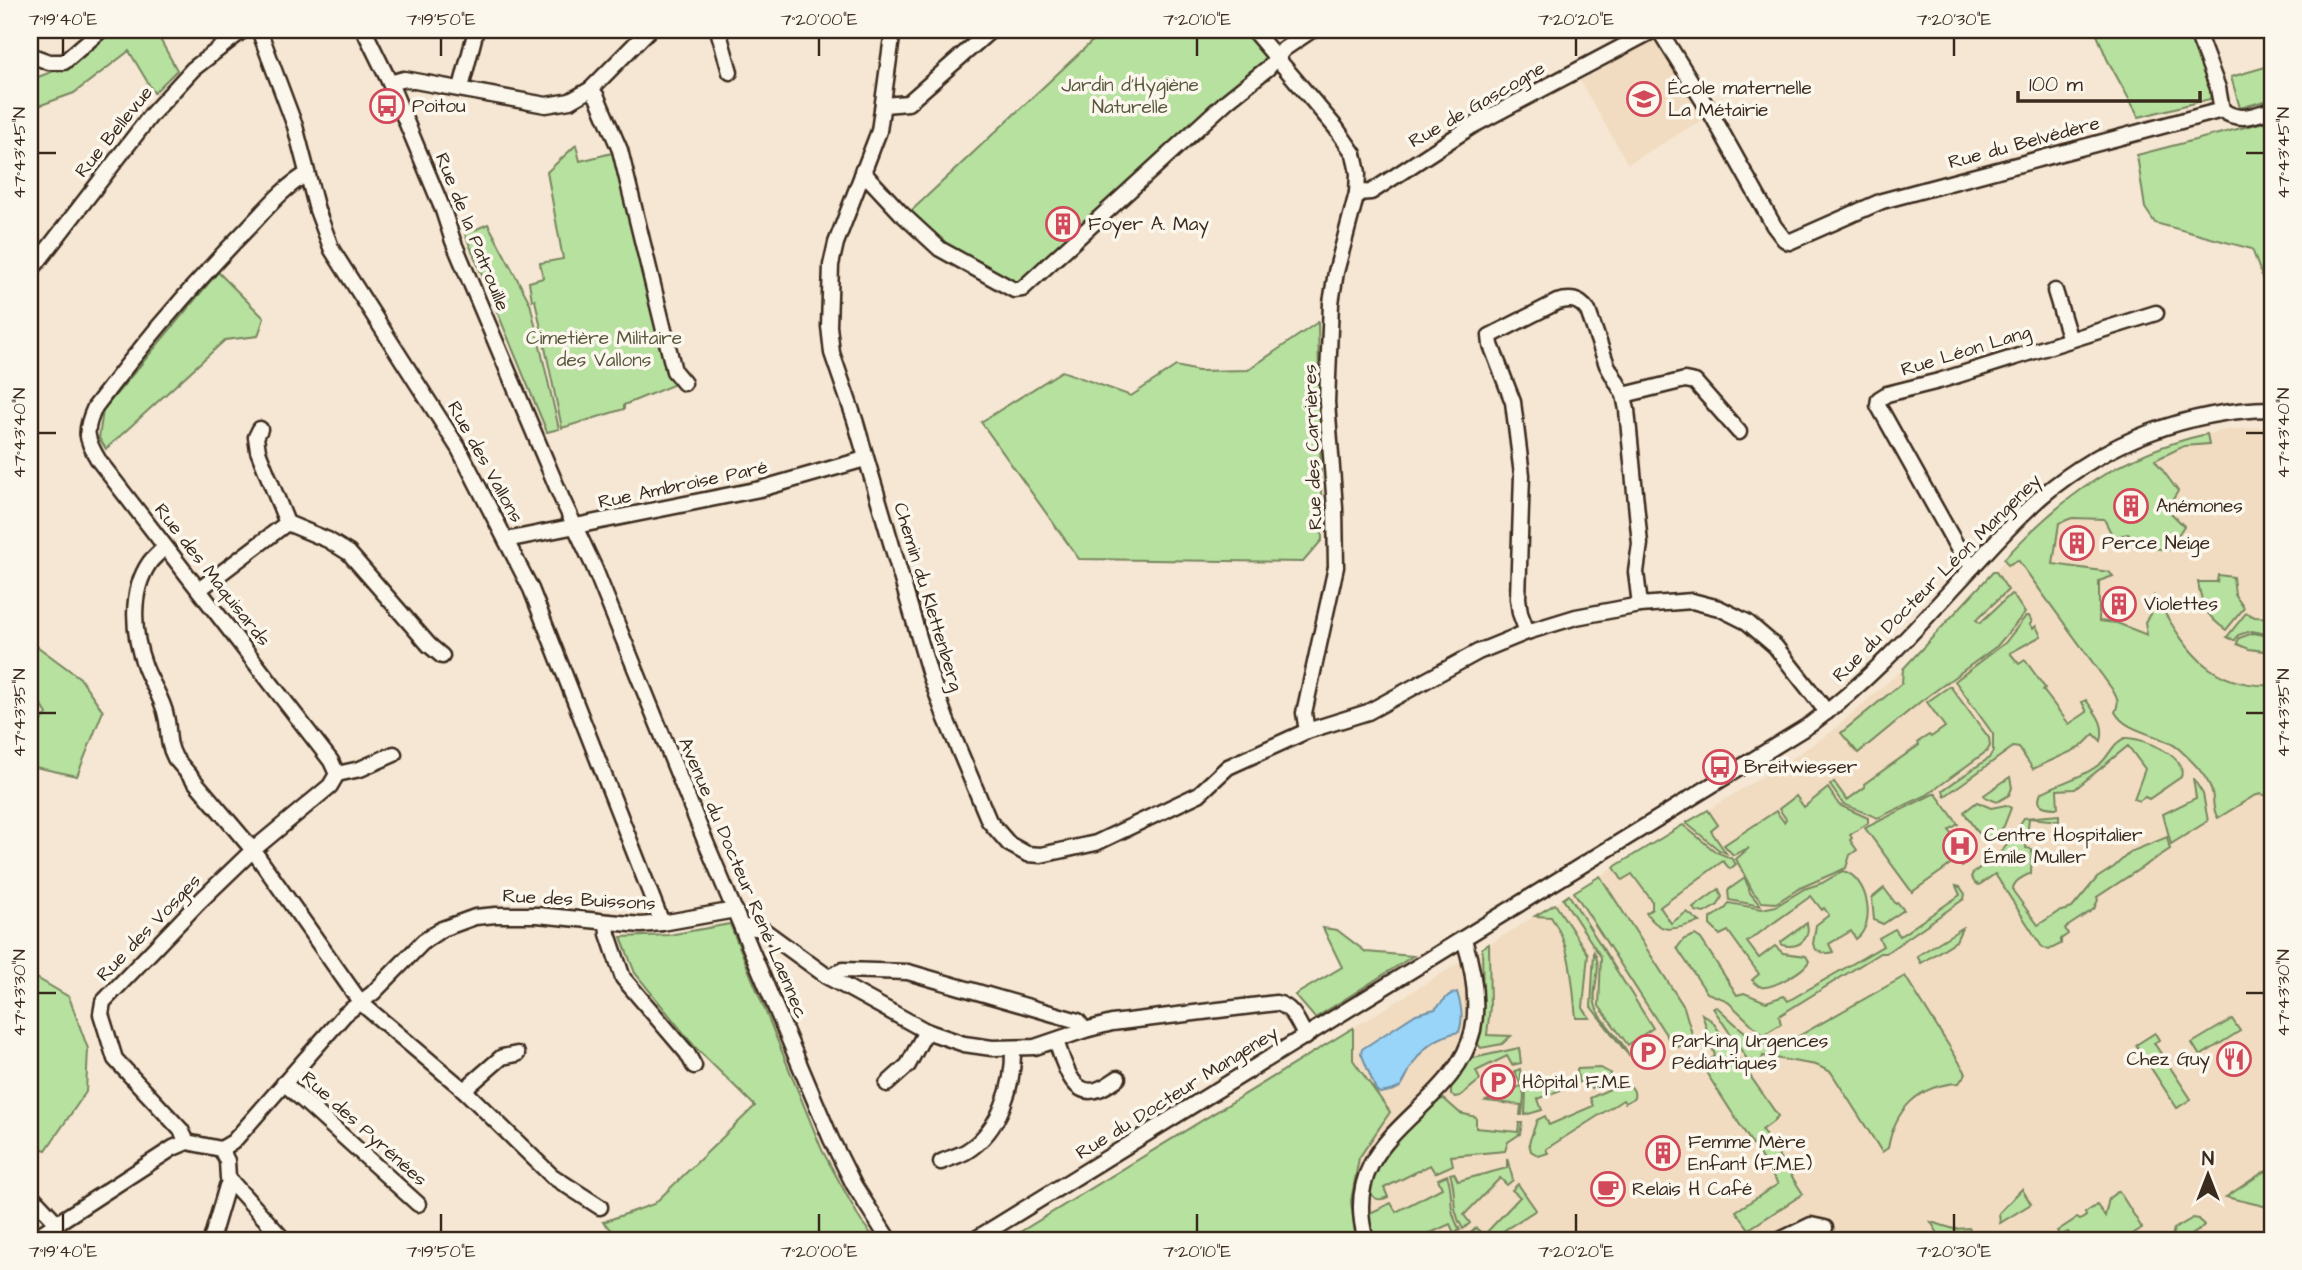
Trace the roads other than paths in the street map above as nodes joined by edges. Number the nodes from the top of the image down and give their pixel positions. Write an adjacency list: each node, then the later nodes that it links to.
1 (101, 30): 14 (street)
2 (243, 30): 26 (street, Rue Bellevue)
3 (258, 30): 24 (street, Rue des Vallons)
4 (476, 30): 18 (street)
5 (649, 30): 19 (street)
6 (718, 30): 16 (street)
7 (893, 30): 20 (street, Chemin du Klettenberg)
8 (991, 30): 20 (street)
9 (1253, 30): 15 (street, Rue des Carrières)
10 (1312, 30): 15 (street)
11 (1656, 30): 21 (street, Rue du Belvédère); 25 (street, Rue de Gascogne)
12 (2196, 30): 21 (street)
13 (368, 31): 17 (street, Rue de la Patrouille)
14 (30, 55)
15 (1277, 58): 23 (street); 25 (street, Rue des Carrières)
16 (730, 72)
17 (390, 83): 18 (street); 37 (street, Rue de la Patrouille)
18 (461, 88): 19 (street)
19 (591, 89): 30 (street)
20 (884, 105): 23 (street, Chemin du Klettenberg)
21 (2222, 110): 22 (street, Rue du Belvédère)
22 (2272, 110)
23 (862, 171): 35 (street, Chemin du Klettenberg)
24 (307, 174): 38 (street, Rue des Vallons); 39 (street, Rue des Maquisards)
25 (1357, 193): 46 (street, Rue des Carrières)
26 (30, 272)
27 (2055, 291): 29 (street)
28 (2156, 313): 29 (street, Rue Léon Lang)
29 (2070, 340): 40 (street, Rue Léon Lang)
30 (684, 383)
31 (1624, 396): 34 (street); 42 (street); 43 (street)
32 (2272, 409): 40 (street, Rue du Docteur Léon Mangeney)
33 (260, 429): 36 (street)
34 (1739, 432)
35 (865, 459): 37 (street, Rue Ambroise Paré); 46 (street, Chemin du Klettenberg)
36 (287, 523): 41 (street); 44 (street)
37 (576, 527): 38 (street, Rue Ambroise Paré); 50 (street, Avenue du Docteur René Laennec)
38 (506, 540): 52 (street, Rue des Vallons)
39 (165, 547): 41 (street, Rue des Maquisards); 49 (street)
40 (1973, 566): 45 (street, Rue du Docteur Léon Mangeney)
41 (200, 589): 48 (street, Rue des Maquisards)
42 (1640, 605): 43 (street, Chemin du Klettenberg); 45 (street, Chemin du Klettenberg)
43 (1527, 632): 46 (street, Chemin du Klettenberg)
44 (442, 656)
45 (1827, 712): 54 (street, Rue du Docteur Léon Mangeney)
46 (1307, 731)
47 (394, 754): 48 (street)
48 (337, 774): 49 (street)
49 (253, 850): 57 (street); 69 (street, Rue des Vosges)
50 (735, 910): 52 (street, Rue des Buissons); 53 (street, Avenue du Docteur René Laennec)
51 (607, 923): 52 (street, Rue des Buissons); 57 (street, Rue des Buissons); 64 (street)
52 (662, 923)
53 (742, 928): 55 (street); 78 (street, Avenue du Docteur René Laennec)
54 (1464, 939): 56 (street, Rue du Docteur Léon Mangeney); 83 (street)
55 (828, 977): 58 (street); 59 (street)
56 (1400, 979): 60 (street, Rue du Docteur Mangeney)
57 (361, 1003): 66 (street, Rue des Buissons); 68 (street)
58 (1085, 1030): 60 (street); 61 (street)
59 (926, 1031): 62 (street); 67 (street)
60 (1306, 1037): 82 (street, Rue du Docteur Mangeney)
61 (1056, 1041): 62 (street); 65 (street)
62 (1013, 1049): 71 (street)
63 (517, 1054): 68 (street)
64 (694, 1066)
65 (1118, 1078)
66 (284, 1083): 70 (street, Rue des Buissons); 74 (street, Rue des Pyrénées)
67 (887, 1084)
68 (464, 1090): 75 (street)
69 (187, 1142): 70 (street); 76 (street)
70 (221, 1149): 72 (street)
71 (941, 1162)
72 (231, 1181): 80 (street); 81 (street)
73 (30, 1194): 76 (street)
74 (418, 1204)
75 (600, 1207)
76 (58, 1224): 79 (street)
77 (1825, 1228): 84 (street)
78 (888, 1239)
79 (31, 1240)
80 (211, 1240)
81 (284, 1240)
82 (974, 1240)
83 (1366, 1240)
84 (1780, 1240)

